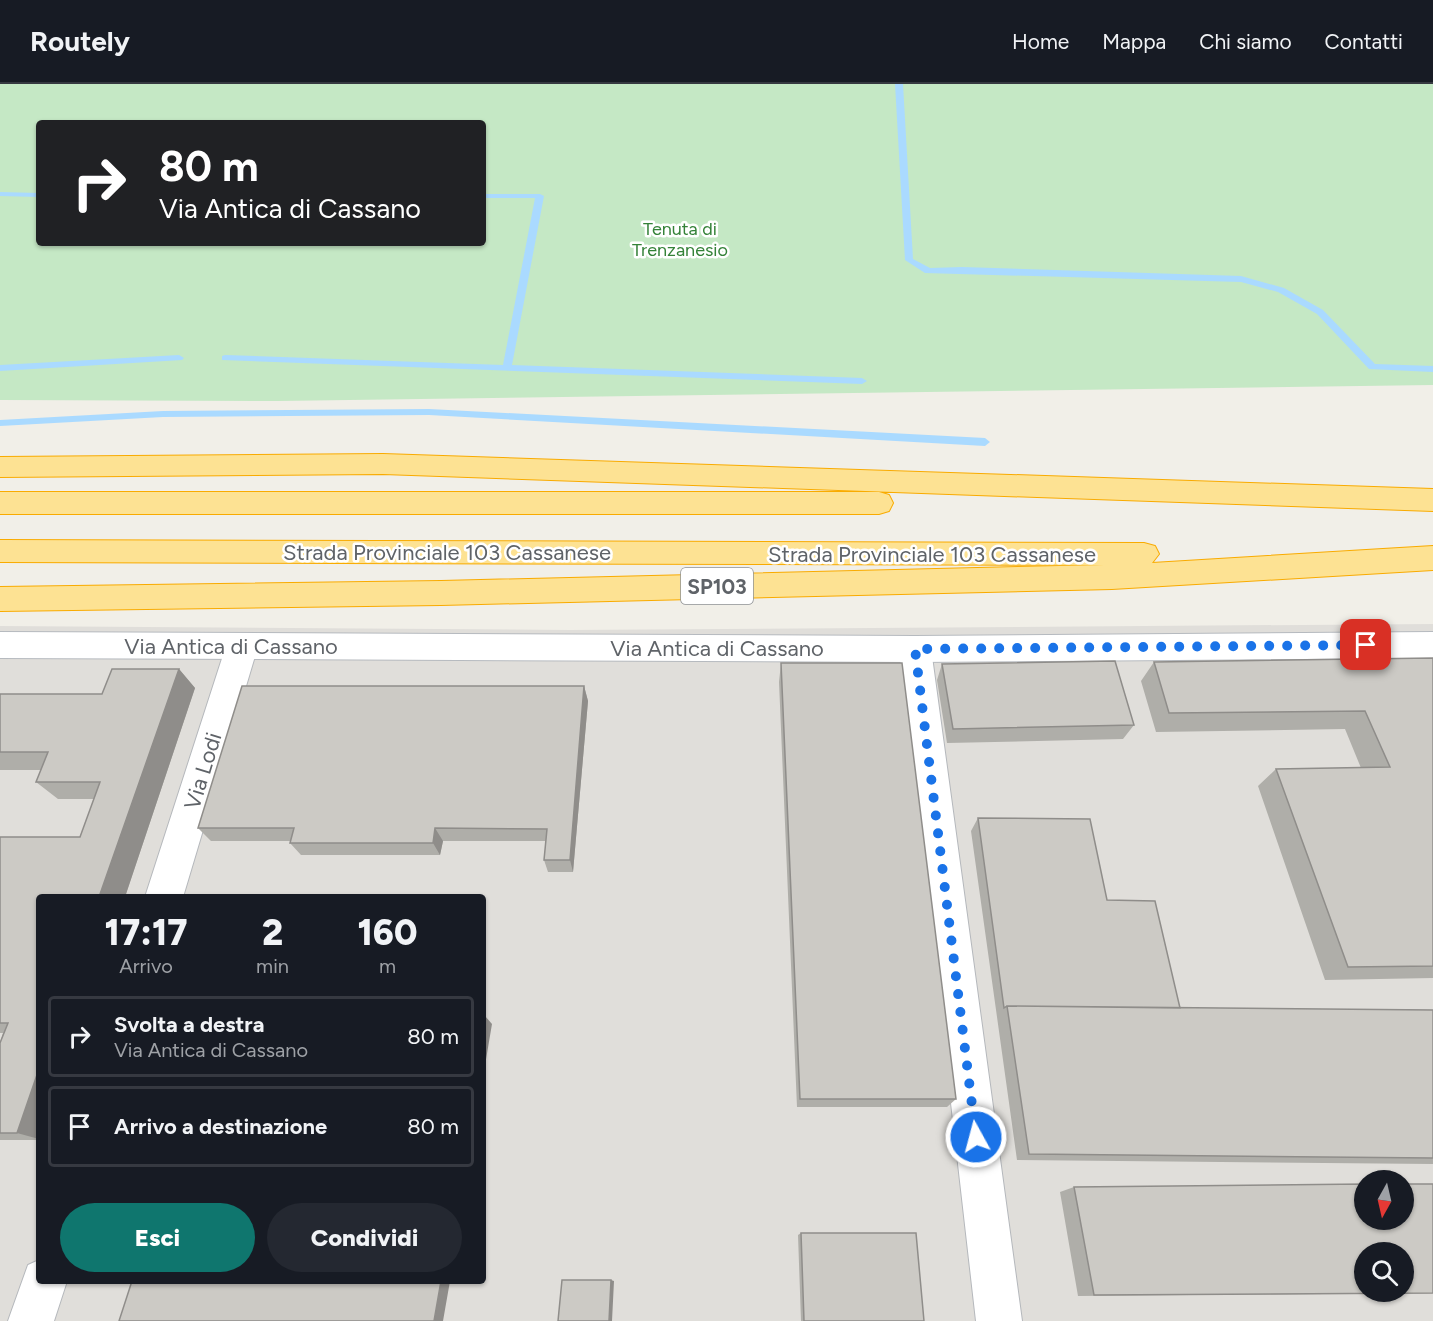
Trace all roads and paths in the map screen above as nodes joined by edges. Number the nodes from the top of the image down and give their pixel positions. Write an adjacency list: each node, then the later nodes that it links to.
1 (0, 467): 2 (highway)
2 (1433, 501): 3 (highway)
3 (0, 504)
4 (0, 551): 5 (highway, Strada Provinciale 103 Cassanese / SP103)
5 (1433, 557): 6 (highway, SP103)
6 (0, 599)
7 (0, 645): 9 (main road, Via Antica di Cassano)
8 (1433, 645): 10 (main road, Via Antica di Cassano)
9 (242, 646): 10 (main road, Via Antica di Cassano); 11 (main road, Via Lodi)
10 (915, 649): 14 (main road)
11 (165, 894)
12 (43, 1284): 13 (main road)
13 (31, 1321)
14 (999, 1321)

